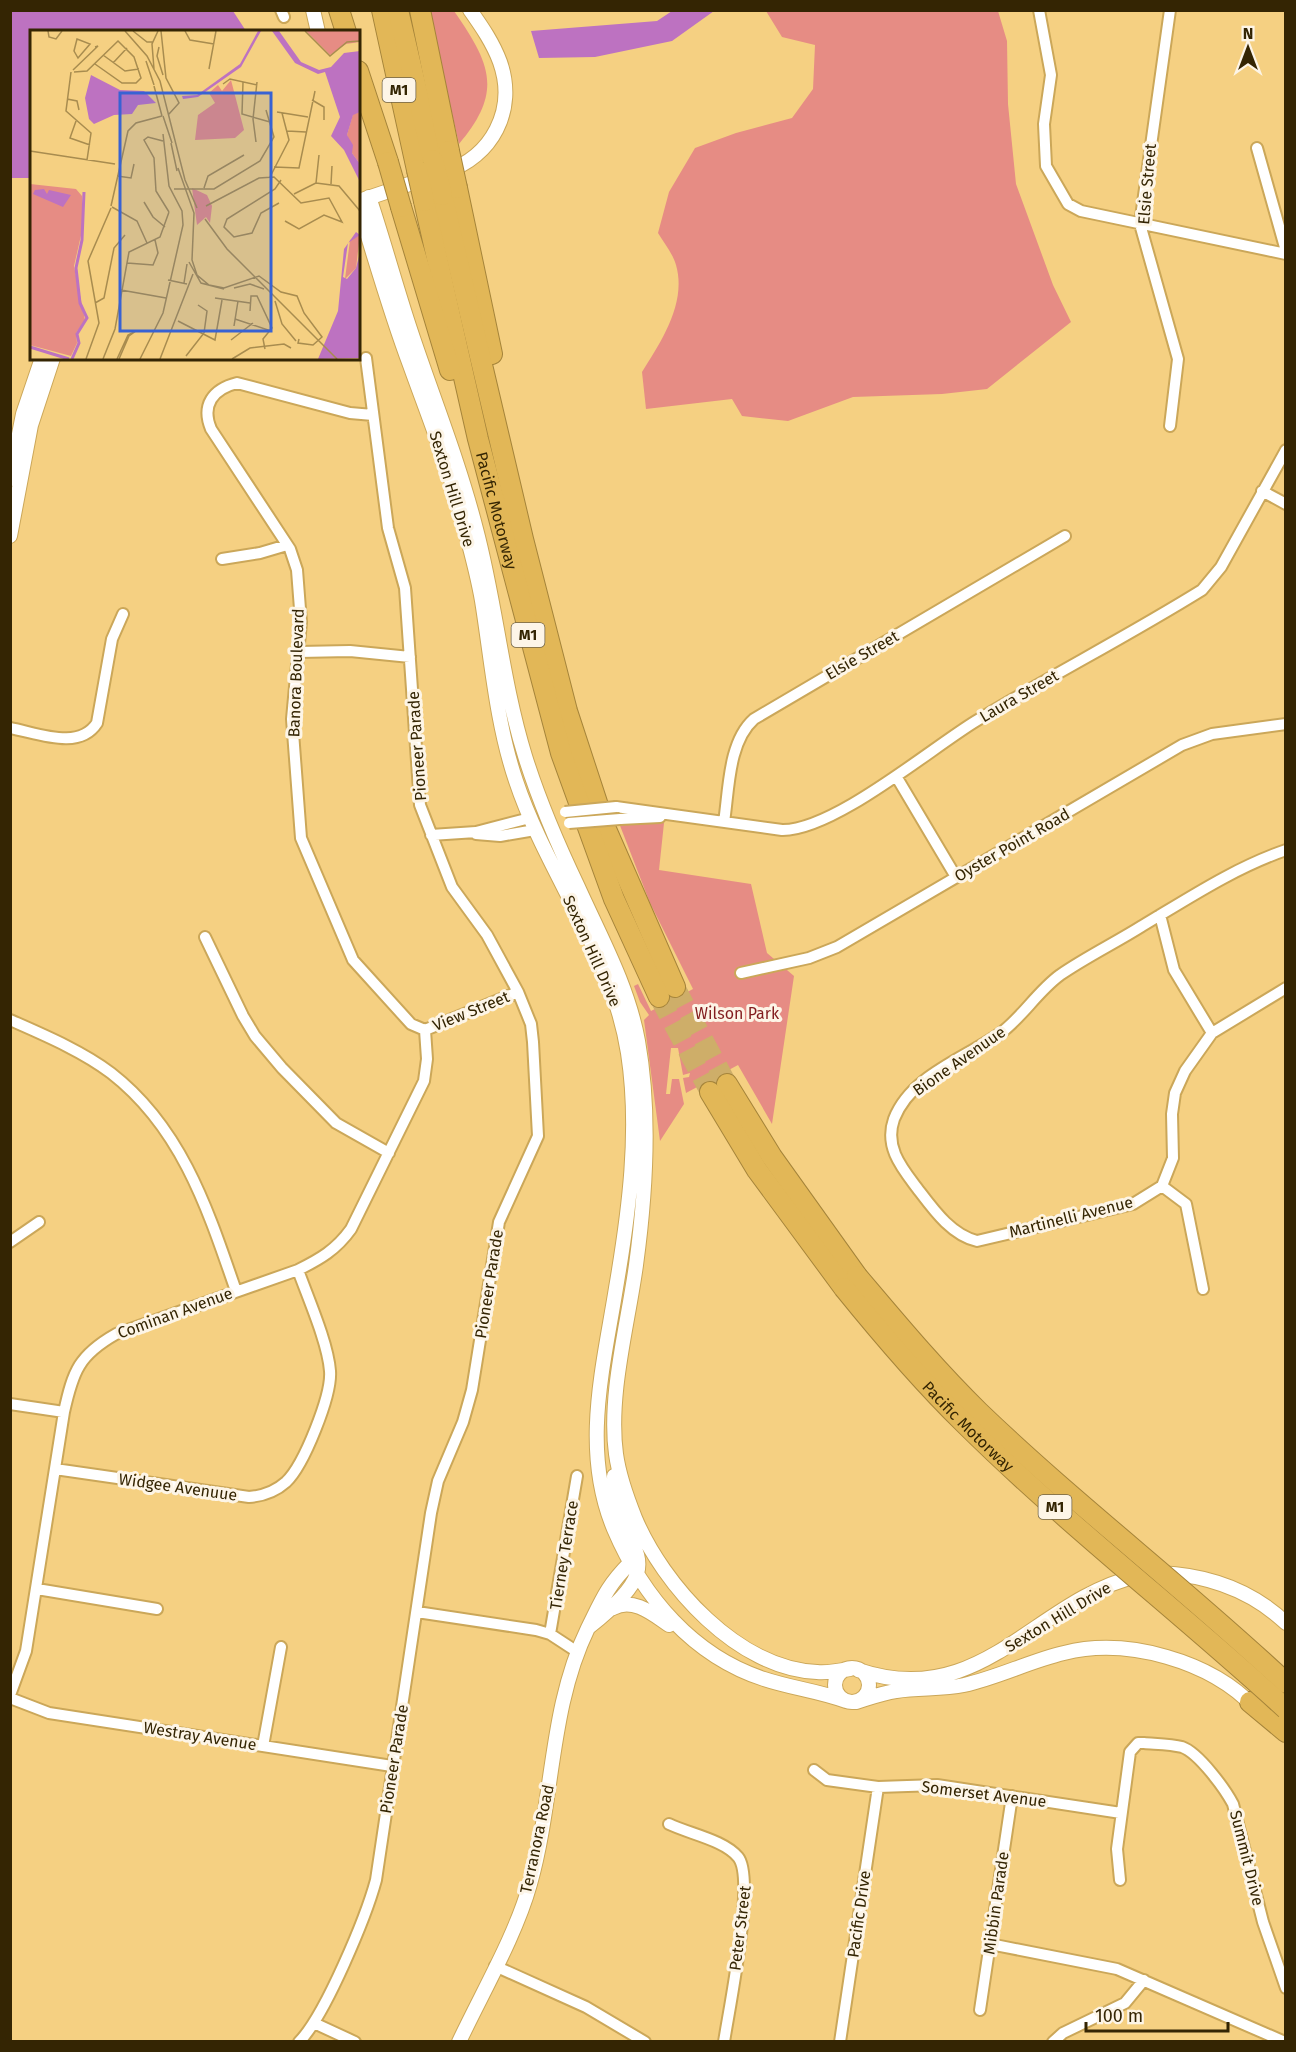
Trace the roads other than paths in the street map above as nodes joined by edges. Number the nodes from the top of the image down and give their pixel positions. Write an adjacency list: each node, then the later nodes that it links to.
1 (339, 10): 8 (highway)
2 (382, 10): 11 (highway, Pacific Motorway / M1)
3 (398, 10): 11 (highway, Pacific Motorway / M1)
4 (420, 10): 11 (highway)
5 (470, 10): 13 (street)
6 (1039, 10): 14 (street)
7 (1170, 10): 14 (street, Elsie Street)
8 (345, 30)
9 (360, 77): 21 (highway, bridge)
10 (1257, 148): 15 (street)
11 (433, 160): 12 (highway, Pacific Motorway / M1, bridge); 12 (highway, bridge)
12 (441, 195): 21 (highway, Pacific Motorway / M1); 21 (highway, Pacific Motorway / M1)
13 (361, 198): 38 (street, Sexton Hill Drive); 40 (street, Sexton Hill Drive)
14 (1140, 224): 15 (street); 20 (street, Elsie Street)
15 (1286, 253)
16 (366, 358): 19 (street, Pioneer Parade)
17 (41, 360): 23 (street)
18 (52, 360): 27 (street)
19 (374, 415): 28 (street, Banora Boulevard); 32 (street, Pioneer Parade)
20 (1170, 426)
21 (478, 439)
22 (1286, 450): 24 (street, Laura Street)
23 (10, 479)
24 (1262, 491): 25 (street); 35 (street, Laura Street)
25 (1286, 504)
26 (1065, 536): 39 (street, Elsie Street)
27 (10, 537)
28 (287, 544): 29 (street); 31 (street, Banora Boulevard)
29 (222, 559)
30 (123, 614): 34 (street)
31 (299, 652): 32 (street); 50 (street, Banora Boulevard)
32 (410, 657): 41 (street, Pioneer Parade)
33 (1286, 724): 43 (street, Oyster Point Road)
34 (10, 728)
35 (896, 776): 39 (street, Laura Street); 43 (street)
36 (681, 817): 37 (street, Laura Street, bridge); 37 (street, Laura Street, bridge); 39 (street, Laura Street)
37 (567, 818): 38 (street)
38 (549, 821): 40 (street); 64 (street, Sexton Hill Drive)
39 (724, 822)
40 (532, 824): 41 (street); 67 (street, Sexton Hill Drive)
41 (431, 835): 48 (street, Pioneer Parade)
42 (1286, 850): 44 (street, Bione Avenuue)
43 (956, 877): 46 (street, Oyster Point Road)
44 (1160, 915): 51 (street); 56 (street, Bione Avenuue)
45 (205, 937): 53 (street)
46 (741, 973)
47 (1286, 988): 51 (street)
48 (518, 992): 50 (street, View Street); 72 (street, Pioneer Parade)
49 (10, 1020): 61 (street)
50 (425, 1030): 53 (street, Cominan Avenue)
51 (1212, 1033): 54 (street)
52 (718, 1088): 59 (highway, Pacific Motorway / M1)
53 (389, 1153): 58 (street, Cominan Avenue)
54 (1162, 1186): 56 (street, Martinelli Avenue); 60 (street)
55 (39, 1222): 57 (street)
56 (977, 1241)
57 (10, 1242)
58 (298, 1270): 61 (street, Cominan Avenue); 65 (street, Widgee Avenuue)
59 (850, 1282): 80 (highway, Pacific Motorway / M1, bridge); 84 (highway, Pacific Motorway / M1, bridge)
60 (1203, 1289)
61 (236, 1291): 63 (street, Cominan Avenue)
62 (10, 1404): 63 (street)
63 (64, 1412): 65 (street, Cominan Avenue)
64 (616, 1456): 67 (street); 68 (street, Sexton Hill Drive)
65 (55, 1469): 69 (street, Cominan Avenue)
66 (577, 1476): 75 (street, Tierney Terrace)
67 (636, 1568): 68 (street); 71 (street, Terranora Road); 74 (street, Terranora Road); 76 (street, Sexton Hill Drive)
68 (668, 1576): 79 (street, Sexton Hill Drive)
69 (37, 1589): 70 (street); 81 (street, Cominan Avenue)
70 (157, 1609)
71 (612, 1609): 74 (street, Terranora Road); 76 (street)
72 (417, 1612): 75 (street); 88 (street, Pioneer Parade)
73 (1286, 1623): 79 (street, Sexton Hill Drive)
74 (588, 1628): 78 (street, Terranora Road)
75 (550, 1634): 78 (street)
76 (696, 1642): 82 (street, Sexton Hill Drive)
77 (281, 1647): 87 (street)
78 (576, 1651): 96 (street, Terranora Road)
79 (854, 1669): 82 (street); 82 (street)
80 (1286, 1683)
81 (10, 1697): 87 (street, Westray Avenue)
82 (851, 1701): 83 (street, Sexton Hill Drive)
83 (1250, 1702): 85 (highway); 86 (street, Sexton Hill Drive)
84 (1286, 1708)
85 (1286, 1732)
86 (1286, 1740)
87 (263, 1746): 88 (street, Westray Avenue)
88 (392, 1766): 100 (street, Pioneer Parade)
89 (814, 1770): 90 (street, Somerset Avenue)
90 (878, 1787): 91 (street, Somerset Avenue); 106 (street, Pacific Drive)
91 (1012, 1796): 92 (street, Somerset Avenue); 95 (street, Mibbin Parade)
92 (1121, 1813): 94 (street); 98 (street, Summit Drive)
93 (669, 1824): 105 (street, Peter Street)
94 (1120, 1880)
95 (990, 1944): 97 (street); 99 (street, Mibbin Parade)
96 (495, 1966): 103 (street, Terranora Road); 104 (street)
97 (1144, 1980): 107 (street); 108 (street)
98 (1286, 1988)
99 (980, 2010)
100 (314, 2022): 101 (street, Pioneer Parade); 102 (street)
101 (299, 2042)
102 (354, 2042)
103 (459, 2042)
104 (645, 2042)
105 (724, 2042)
106 (840, 2042)
107 (1053, 2042)
108 (1285, 2042)

